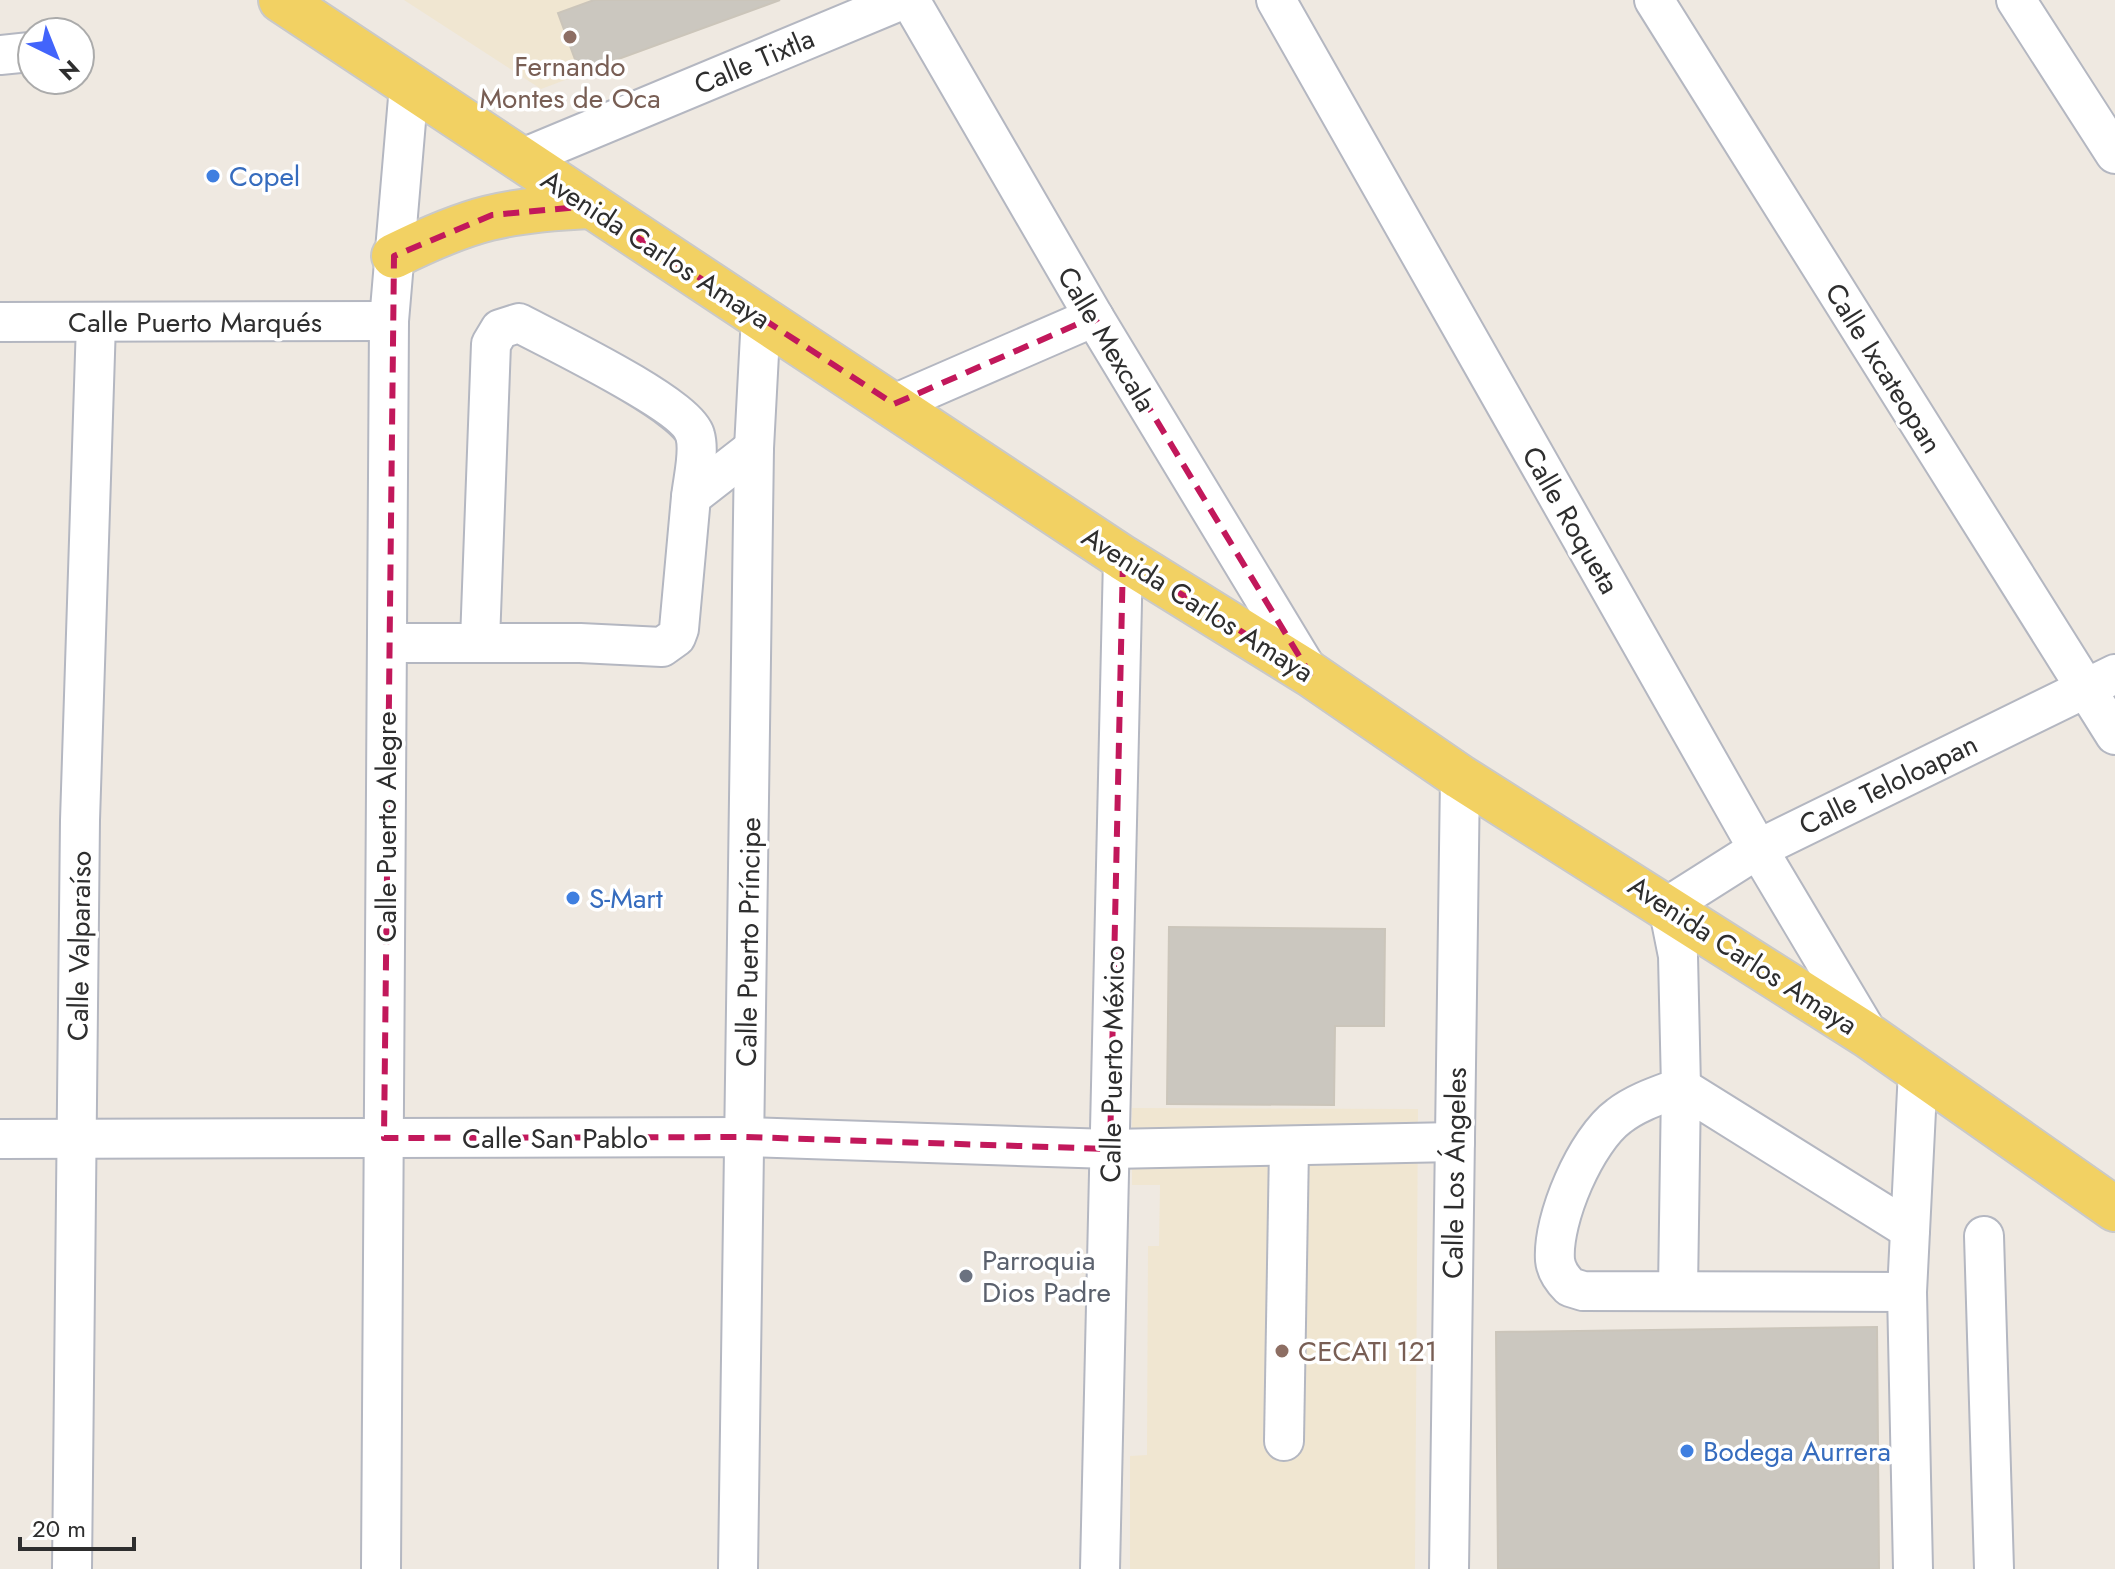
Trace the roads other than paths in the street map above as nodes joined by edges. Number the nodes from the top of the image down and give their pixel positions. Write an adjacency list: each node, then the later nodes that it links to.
1 (281, 0): 7 (main road, Avenida Carlos Amaya)
2 (902, 0): 9 (street, Calle Tixtla)
3 (910, 0): 13 (street, Calle Mexcala)
4 (1276, 0): 27 (street, Calle Roqueta)
5 (1654, 0): 24 (street, Calle Ixcateopan)
6 (2016, 0): 8 (street)
7 (409, 86): 9 (main road, Avenida Carlos Amaya); 11 (street, Calle Puerto Alegre)
8 (2115, 154)
9 (518, 160): 10 (main road, Avenida Carlos Amaya)
10 (589, 206): 11 (main road); 12 (main road, Avenida Carlos Amaya)
11 (394, 256): 14 (street, Calle Puerto Alegre)
12 (761, 316): 17 (main road, Avenida Carlos Amaya); 18 (street, Calle Puerto Príncipe)
13 (1094, 317): 17 (street); 23 (street, Calle Mexcala)
14 (389, 321): 16 (street, Calle Puerto Marqués); 22 (street, Calle Puerto Alegre)
15 (0, 322): 16 (street, Calle Puerto Marqués)
16 (96, 323): 35 (street, Calle Valparaíso)
17 (894, 404): 20 (main road, Avenida Carlos Amaya)
18 (754, 448): 19 (street); 32 (street, Calle Puerto Príncipe)
19 (691, 497): 21 (street); 21 (street)
20 (1123, 558): 23 (main road, Avenida Carlos Amaya); 38 (street, Calle Puerto México)
21 (480, 641): 22 (street)
22 (387, 643): 33 (street, Calle Puerto Alegre)
23 (1310, 674): 26 (main road, Avenida Carlos Amaya)
24 (2100, 681): 25 (street, Calle Ixcateopan); 27 (street, Calle Teloloapan)
25 (2115, 735)
26 (1460, 777): 28 (main road, Avenida Carlos Amaya); 36 (street, Calle Los Ángeles)
27 (1758, 849): 28 (street, Calle Teloloapan); 29 (street, Calle Roqueta)
28 (1668, 906): 29 (main road, Avenida Carlos Amaya); 31 (street)
29 (1870, 1037): 30 (main road, Avenida Carlos Amaya)
30 (1918, 1070): 39 (main road, Avenida Carlos Amaya); 40 (street)
31 (1681, 1087): 40 (street); 42 (street); 42 (street)
32 (746, 1137): 33 (street, Calle San Pablo); 38 (street, Calle San Pablo); 47 (street, Calle Puerto Príncipe)
33 (384, 1138): 35 (street, Calle San Pablo); 46 (street, Calle Puerto Alegre)
34 (0, 1139): 35 (street, Calle San Pablo)
35 (77, 1139): 45 (street, Calle Valparaíso)
36 (1455, 1142): 37 (street, Calle San Pablo); 49 (street, Calle Los Ángeles)
37 (1289, 1147): 38 (street, Calle San Pablo); 44 (street)
38 (1110, 1149): 48 (street, Calle Puerto México)
39 (2115, 1209)
40 (1910, 1230): 43 (street)
41 (1984, 1236): 51 (street)
42 (1678, 1290): 43 (street)
43 (1907, 1292): 50 (street)
44 (1284, 1441)
45 (72, 1569)
46 (381, 1569)
47 (738, 1569)
48 (1100, 1569)
49 (1449, 1569)
50 (1913, 1569)
51 (1994, 1569)

